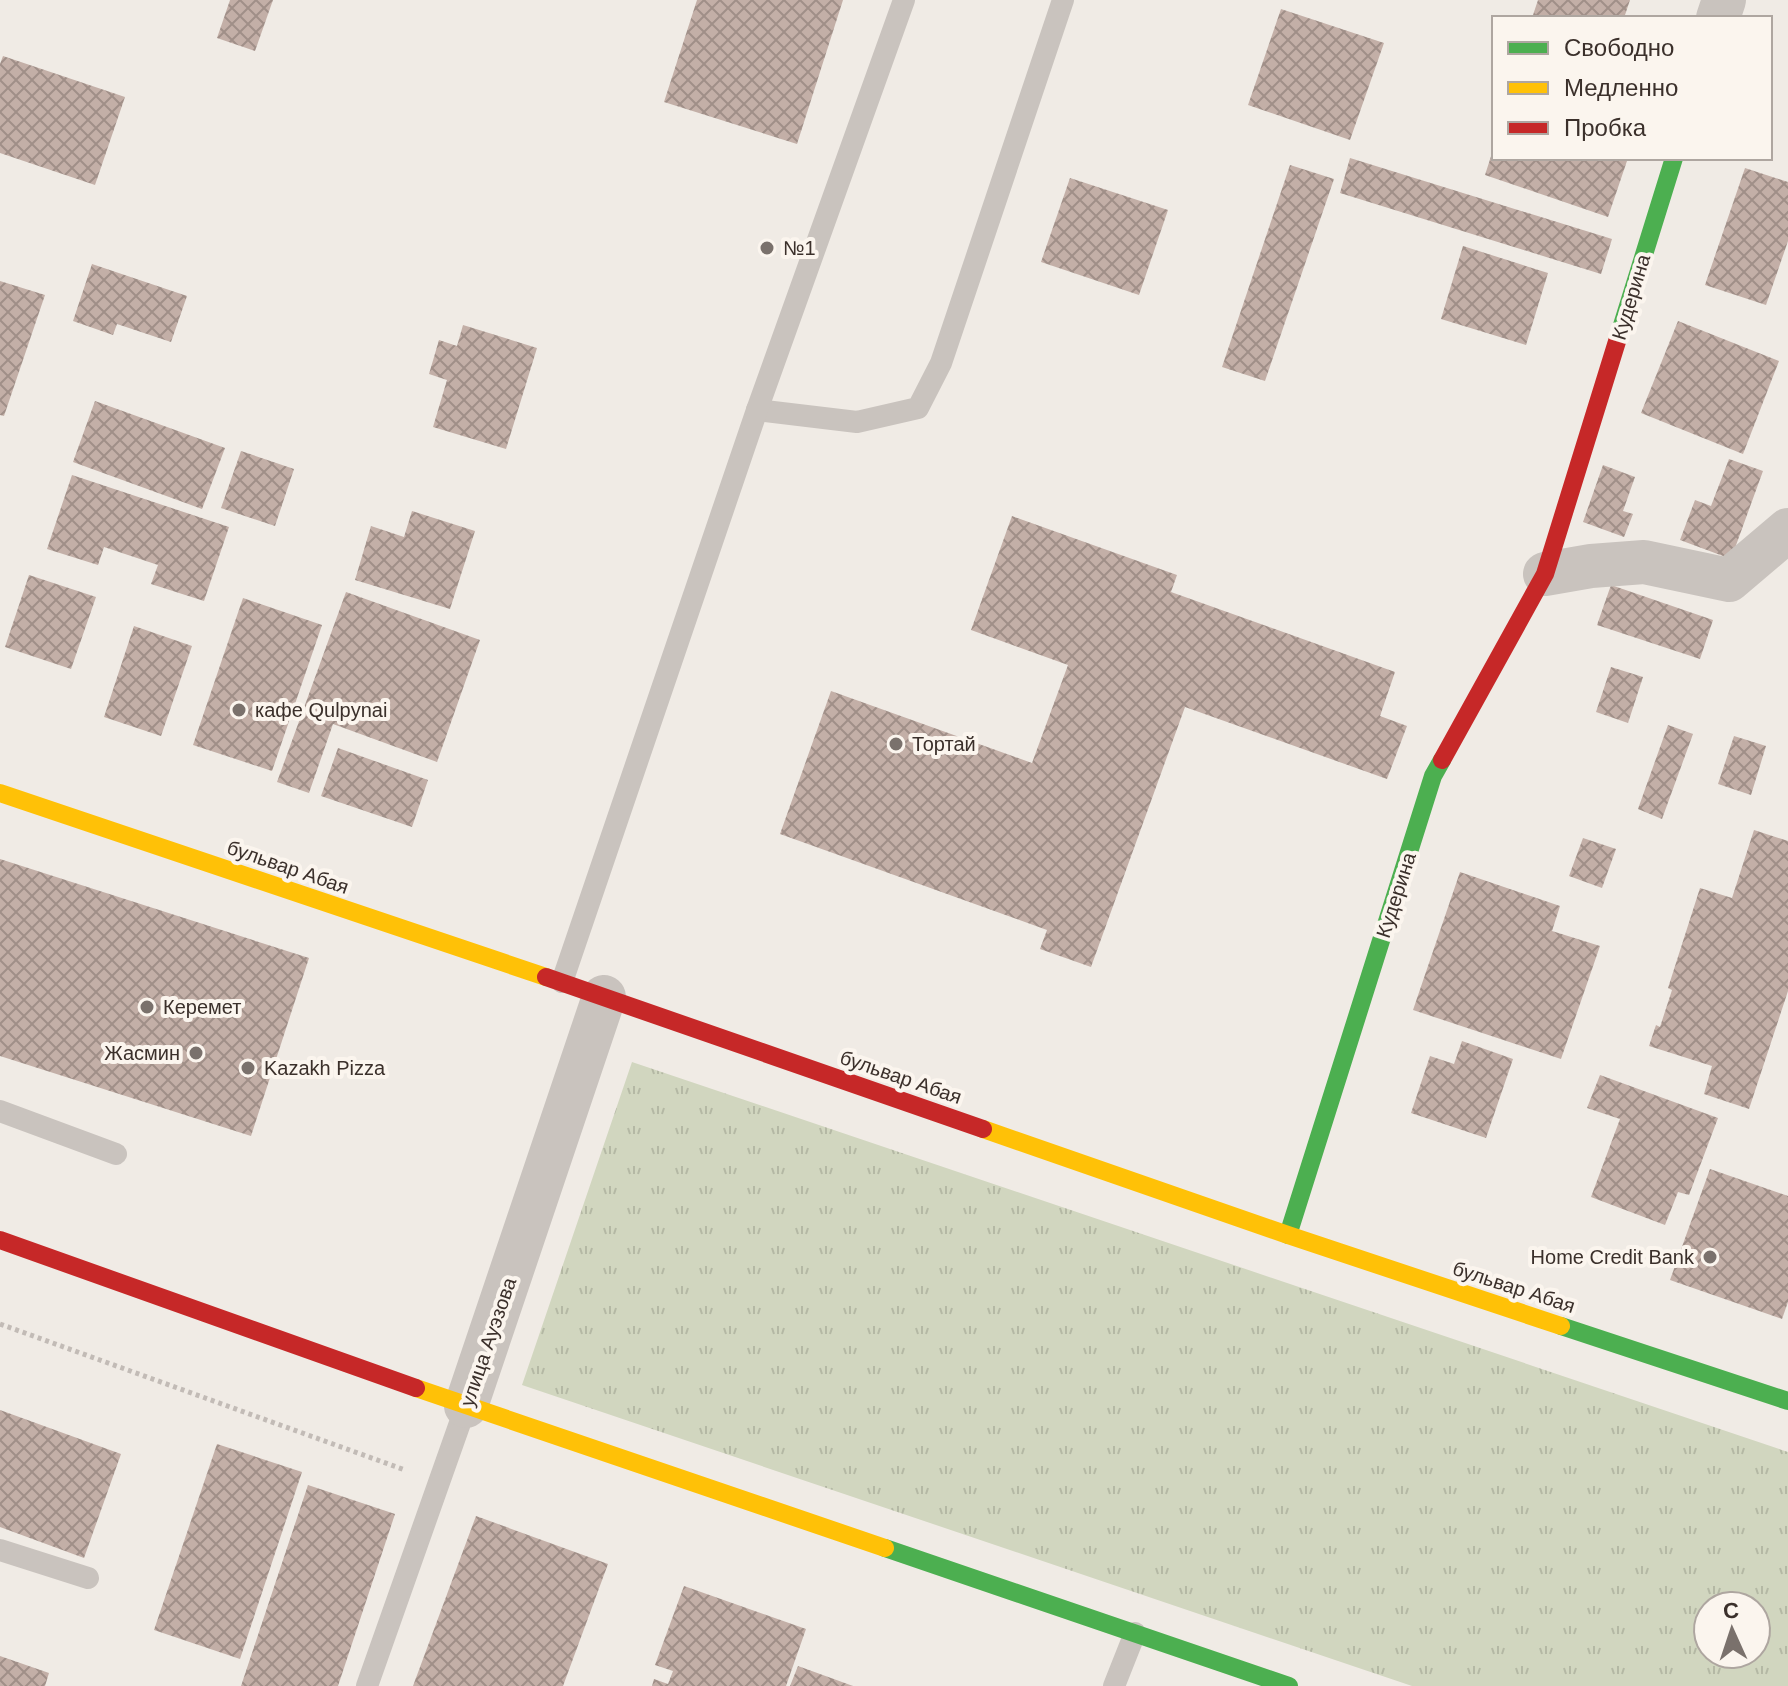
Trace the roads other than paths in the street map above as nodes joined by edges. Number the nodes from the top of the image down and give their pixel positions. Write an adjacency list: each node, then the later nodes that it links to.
1 (904, 0): 4 (lane)
2 (1063, 0): 4 (lane)
3 (1673, 160): 6 (main road, Кудерина)
4 (757, 410): 8 (lane)
5 (1788, 530): 6 (street)
6 (1545, 574): 12 (main road, Кудерина)
7 (0, 793): 8 (main road, бульвар Абая)
8 (562, 982): 9 (main road, бульвар Абая)
9 (604, 997): 12 (main road, бульвар Абая); 15 (street, улица Ауэзова)
10 (0, 1111): 11 (lane)
11 (116, 1154)
12 (1288, 1235): 14 (main road, бульвар Абая)
13 (0, 1240): 15 (main road)
14 (1788, 1401)
15 (466, 1406): 18 (main road); 19 (lane, улица Ауэзова)
16 (0, 1550): 17 (lane)
17 (88, 1578)
18 (1135, 1633): 20 (lane); 21 (main road)
19 (367, 1686)
20 (1114, 1686)
21 (1289, 1686)

